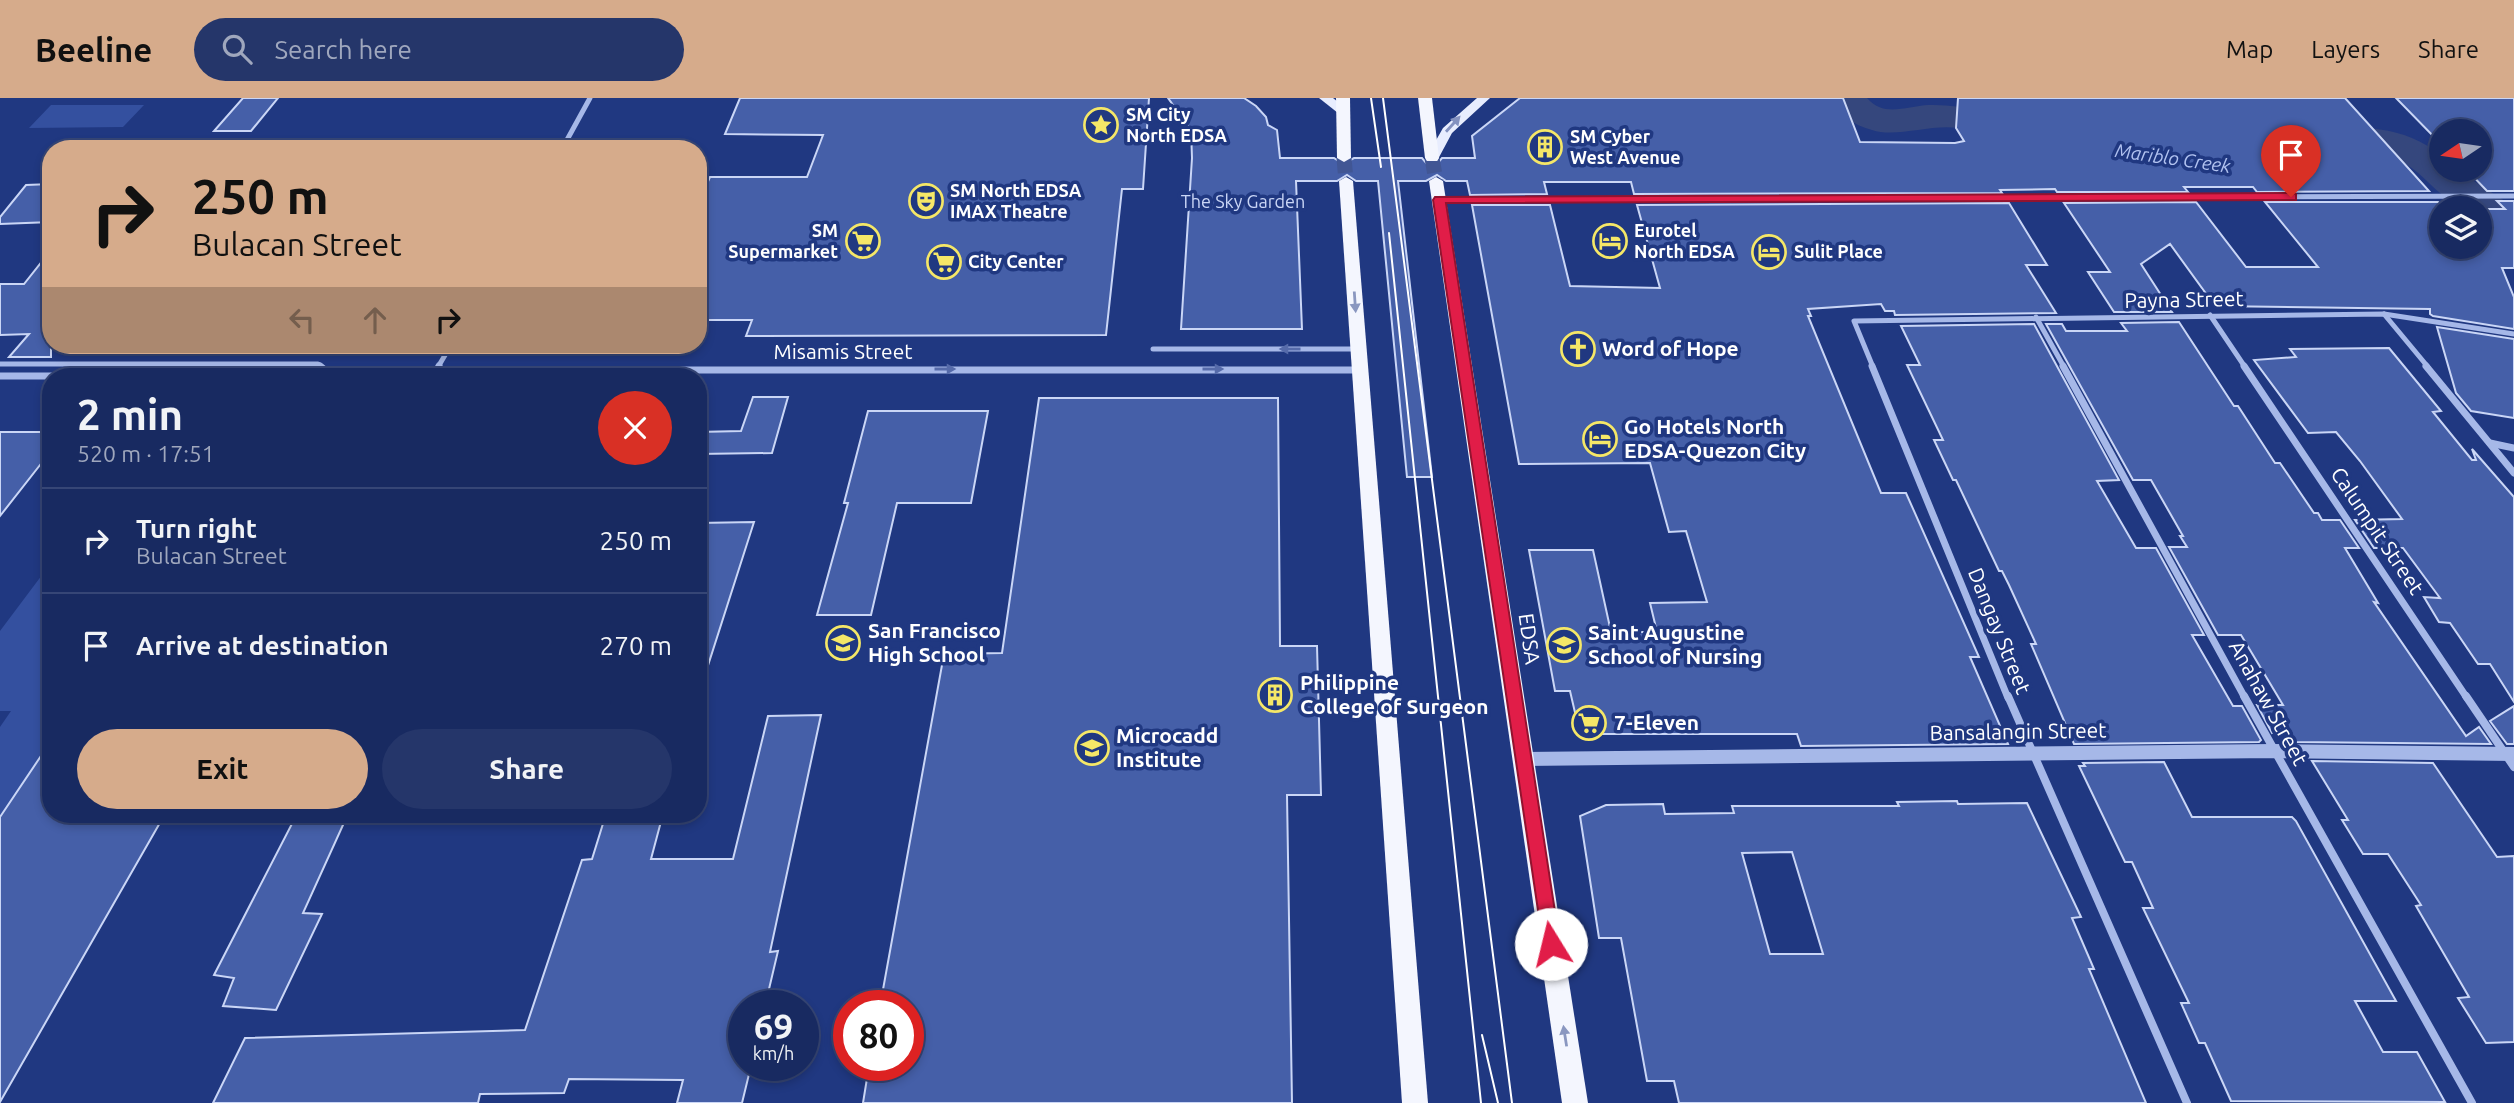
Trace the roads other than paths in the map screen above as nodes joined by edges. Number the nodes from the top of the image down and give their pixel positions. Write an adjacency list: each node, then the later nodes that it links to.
1 (590, 98): 6 (street)
2 (1325, 98): 5 (main road)
3 (1425, 98): 8 (highway)
4 (1483, 98): 8 (main road, one-way to 4)
5 (1342, 104): 7 (highway)
6 (567, 140)
7 (1344, 158)
8 (1432, 158)
9 (1346, 181): 19 (highway, one-way to 19)
10 (1438, 190): 11 (street); 34 (highway, EDSA)
11 (2514, 197)
12 (2384, 314): 13 (street, Payna Street); 16 (street, Payna Street); 28 (street)
13 (2210, 315): 14 (street, Payna Street); 33 (street, Calumpit Street)
14 (2036, 317): 15 (street, Payna Street); 31 (street, Anahaw Street)
15 (1853, 323): 32 (street, Dangay Street)
16 (2514, 334)
17 (1153, 349): 19 (street, one-way to 17)
18 (52, 363): 20 (street, Misamis Street); 21 (street, Misamis Street); 22 (street)
19 (1362, 363): 25 (street, Misamis Street, one-way to 19); 36 (highway); 37 (highway)
20 (0, 364)
21 (67, 364): 23 (street); 24 (street, Misamis Street)
22 (51, 368)
23 (61, 368)
24 (323, 368)
25 (707, 369)
26 (0, 376): 27 (street, Misamis Street)
27 (41, 376)
28 (2489, 443): 29 (street); 30 (street)
29 (2514, 448)
30 (2514, 473)
31 (2274, 751): 32 (street, Bansalangin Street); 33 (street, Bansalangin Street); 40 (street, Anahaw Street)
32 (2031, 753): 34 (street, Bansalangin Street); 39 (street, Dangay Street)
33 (2509, 753): 35 (street, Calumpit Street)
34 (1522, 759): 38 (highway, EDSA, one-way to 34)
35 (2514, 767)
36 (1415, 1103)
37 (1428, 1103)
38 (1575, 1103)
39 (2187, 1103)
40 (2472, 1103)

